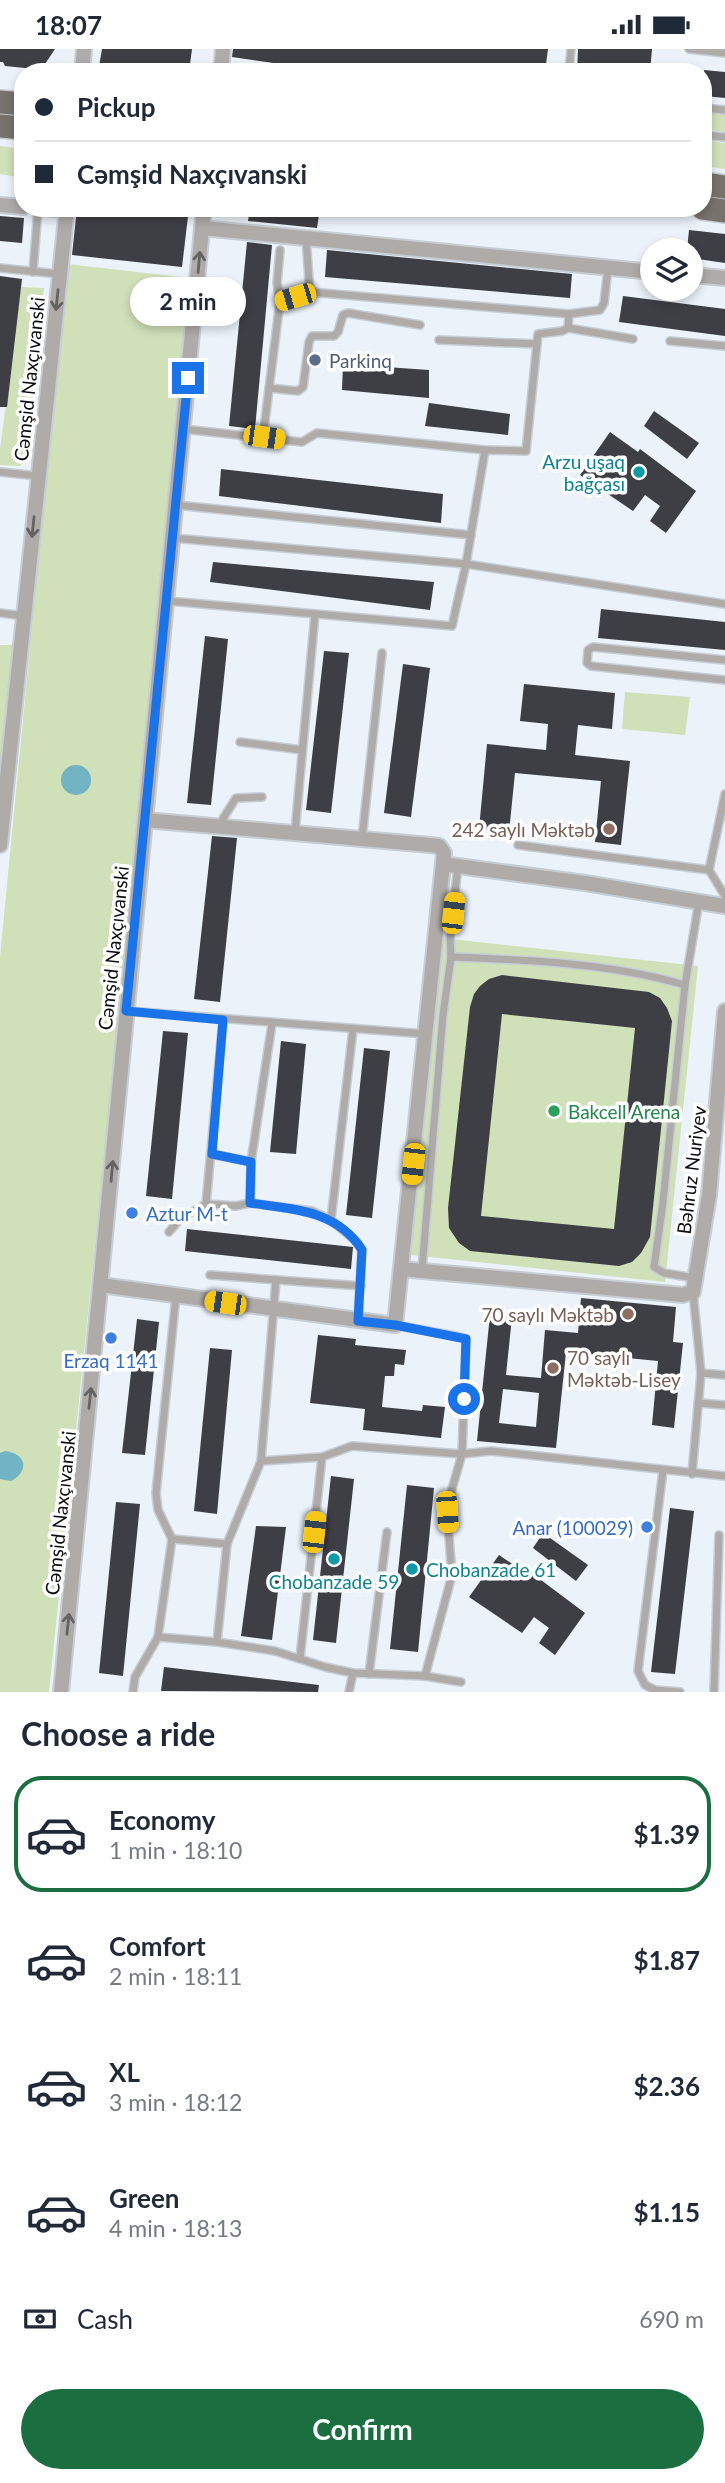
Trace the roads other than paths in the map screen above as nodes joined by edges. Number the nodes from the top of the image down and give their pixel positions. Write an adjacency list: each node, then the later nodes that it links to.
1 (689, 49): 2 (lane)
2 (725, 53)
3 (39, 217): 12 (lane)
4 (65, 217): 13 (street, Cəmşid Naxçıvanski)
5 (204, 217): 6 (street, Cəmşid Naxçıvanski)
6 (202, 227): 7 (street); 27 (street, Cəmşid Naxçıvanski, one-way to 6)
7 (306, 239): 10 (street); 16 (lane)
8 (280, 250): 17 (lane)
9 (0, 268): 12 (lane)
10 (608, 268): 11 (street); 18 (lane)
11 (640, 271)
12 (33, 272): 13 (lane)
13 (59, 274): 31 (street, Cəmşid Naxçıvanski, one-way to 31)
14 (703, 276): 15 (street)
15 (725, 278)
16 (310, 292): 17 (lane); 18 (lane)
17 (280, 301): 26 (lane)
18 (569, 314): 20 (lane)
19 (420, 325): 26 (lane)
20 (568, 328): 21 (lane); 24 (lane)
21 (633, 339)
22 (439, 340): 24 (lane)
23 (670, 341): 25 (lane)
24 (537, 344): 29 (lane)
25 (725, 347)
26 (269, 388): 28 (lane)
27 (183, 429): 28 (lane); 32 (street, Cəmşid Naxçıvanski)
28 (264, 437): 29 (lane)
29 (485, 450): 33 (lane)
30 (0, 472): 31 (lane)
31 (38, 476): 40 (street, Cəmşid Naxçıvanski, one-way to 40)
32 (176, 505): 33 (lane); 34 (street, Cəmşid Naxçıvanski)
33 (471, 535): 35 (lane)
34 (173, 538): 35 (lane); 36 (street, Cəmşid Naxçıvanski)
35 (466, 564): 37 (lane); 39 (lane)
36 (168, 601): 39 (lane); 48 (street, Cəmşid Naxçıvanski)
37 (725, 604)
38 (0, 613): 40 (lane)
39 (315, 614): 45 (lane)
40 (24, 616): 52 (street, Cəmşid Naxçıvanski)
41 (382, 653): 51 (lane)
42 (725, 660): 43 (lane)
43 (725, 680)
44 (240, 742): 45 (lane)
45 (302, 750): 50 (lane)
46 (725, 794): 55 (lane)
47 (262, 797): 49 (lane)
48 (145, 820): 49 (street); 61 (street, Cəmşid Naxçıvanski)
49 (219, 825): 50 (street)
50 (295, 832): 51 (street)
51 (362, 839): 54 (street)
52 (0, 845)
53 (518, 845): 55 (lane)
54 (450, 865): 57 (street); 59 (lane); 66 (street)
55 (709, 870): 56 (lane)
56 (725, 896)
57 (699, 901): 58 (street); 60 (lane)
58 (725, 907)
59 (451, 957): 60 (lane); 75 (lane)
60 (685, 985): 79 (lane)
61 (126, 1011): 63 (lane); 78 (street, Cəmşid Naxçıvanski, one-way to 61)
62 (725, 1011): 67 (street, Bəhruz Nuriyev)
63 (223, 1020): 64 (lane); 68 (lane)
64 (272, 1024): 65 (lane); 69 (lane)
65 (353, 1029): 66 (lane); 72 (lane)
66 (427, 1034): 74 (street)
67 (721, 1110): 79 (street, Bəhruz Nuriyev)
68 (212, 1154): 69 (lane); 71 (lane)
69 (251, 1162): 70 (lane)
70 (250, 1203): 71 (lane); 72 (lane)
71 (206, 1205): 73 (lane)
72 (331, 1220): 80 (lane)
73 (169, 1232)
74 (401, 1269): 75 (street); 84 (street)
75 (422, 1271): 79 (street)
76 (210, 1275): 77 (lane)
77 (276, 1280): 80 (lane); 82 (lane)
78 (101, 1285): 81 (street); 106 (street, Cəmşid Naxçıvanski, one-way to 78)
79 (694, 1285): 85 (lane)
80 (361, 1286): 83 (lane)
81 (176, 1296): 82 (street); 97 (lane)
82 (274, 1310): 83 (street); 91 (lane)
83 (358, 1321): 84 (street)
84 (395, 1325): 89 (lane)
85 (701, 1373): 86 (lane); 87 (lane)
86 (725, 1375)
87 (698, 1403): 88 (lane); 93 (lane)
88 (725, 1405)
89 (462, 1454): 90 (lane); 92 (lane); 104 (lane)
90 (322, 1457): 91 (lane); 101 (lane)
91 (261, 1461): 98 (lane)
92 (663, 1470): 93 (lane); 109 (lane)
93 (692, 1474): 94 (lane)
94 (725, 1476)
95 (387, 1532): 103 (lane)
96 (719, 1535): 110 (lane)
97 (172, 1539): 98 (lane); 99 (lane)
98 (227, 1544): 100 (lane)
99 (158, 1637): 100 (lane); 107 (lane)
100 (217, 1642): 101 (lane)
101 (300, 1658): 102 (lane)
102 (353, 1673): 103 (lane); 108 (lane)
103 (369, 1674): 104 (lane)
104 (425, 1676): 105 (lane)
105 (461, 1682)
106 (61, 1692)
107 (133, 1692)
108 (349, 1692)
109 (680, 1692)
110 (714, 1692)

